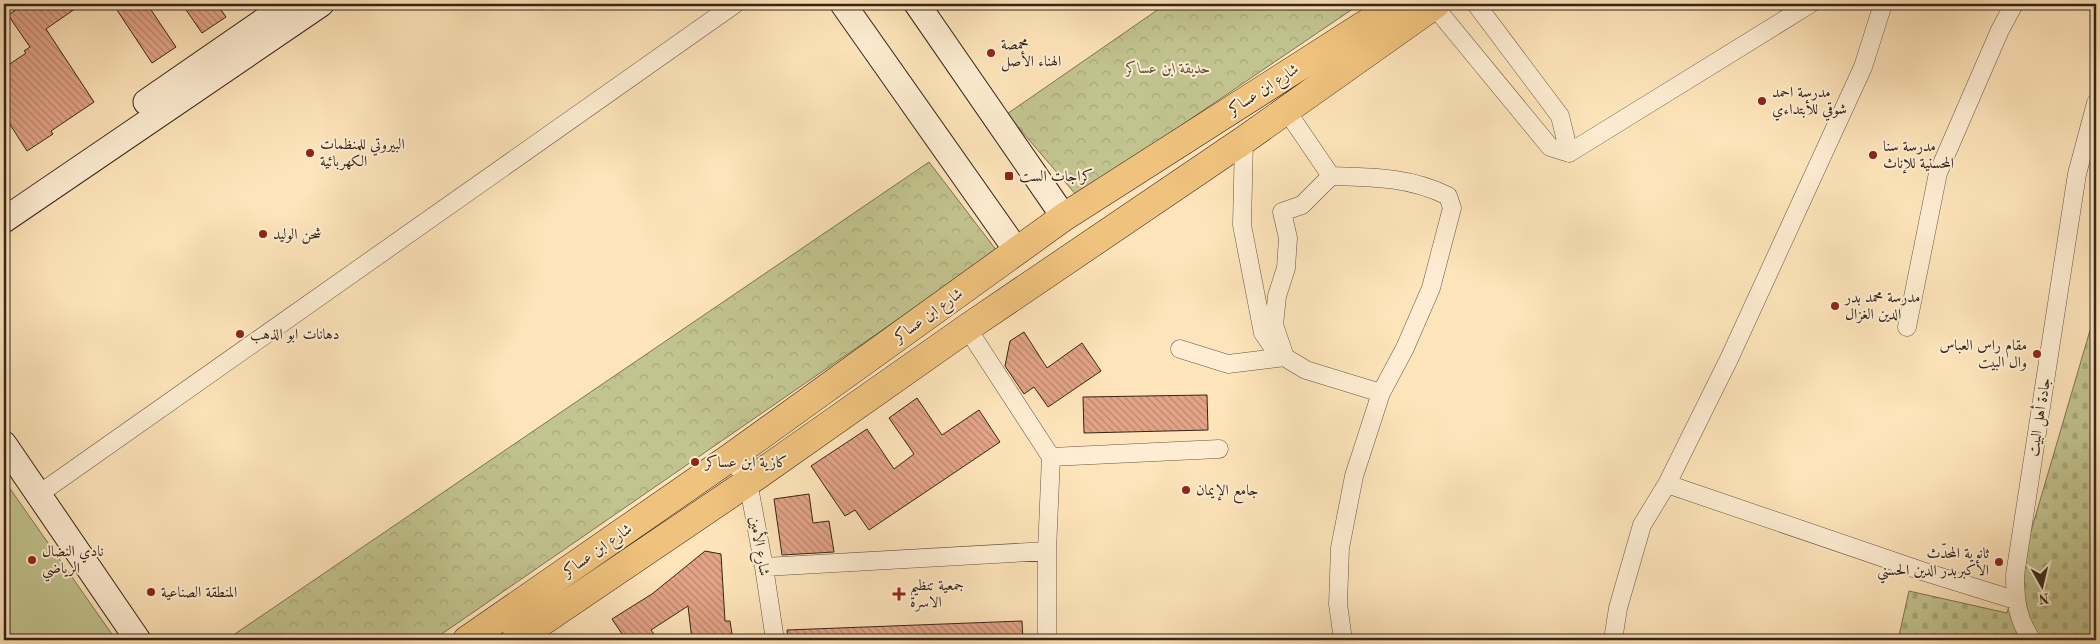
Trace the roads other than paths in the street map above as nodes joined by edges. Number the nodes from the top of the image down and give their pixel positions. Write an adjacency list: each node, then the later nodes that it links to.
1 (288, 4): 17 (main road)
2 (321, 4): 19 (main road)
3 (735, 4): 32 (street)
4 (843, 4): 20 (main road)
5 (917, 4): 18 (main road)
6 (1397, 4): 18 (main road, شارع ابن عساكر)
7 (1476, 4): 15 (street)
8 (1810, 4): 15 (street)
9 (1883, 4): 31 (street)
10 (2014, 4): 21 (street)
11 (1435, 5): 13 (main road, شارع ابن عساكر); 15 (street)
12 (2096, 103): 35 (street, جادة أهل البيت)
13 (1286, 110): 14 (main road, شارع ابن عساكر); 16 (street)
14 (1244, 140): 22 (main road, شارع ابن عساكر); 24 (street)
15 (1569, 153)
16 (1331, 176): 24 (street); 25 (street)
17 (4, 202)
18 (1064, 217): 20 (main road, شارع ابن عساكر)
19 (4, 220)
20 (1017, 250): 28 (main road, شارع ابن عساكر)
21 (1907, 327)
22 (967, 328): 29 (street); 30 (main road, شارع ابن عساكر)
23 (1180, 349): 24 (street)
24 (1285, 357): 25 (street)
25 (1381, 393): 41 (street)
26 (4, 444): 32 (main road)
27 (1219, 449): 29 (street)
28 (732, 457): 30 (street, شارع الأمين); 37 (main road, شارع ابن عساكر)
29 (1051, 457): 33 (street)
30 (748, 482): 34 (street, شارع الأمين); 38 (main road, شارع ابن عساكر)
31 (1667, 484): 35 (street); 42 (street)
32 (39, 494): 36 (main road)
33 (1047, 550): 34 (street); 40 (street)
34 (764, 567): 39 (street, شارع الأمين)
35 (2015, 600): 43 (street, جادة أهل البيت)
36 (138, 640)
37 (467, 640)
38 (515, 640)
39 (775, 640)
40 (1046, 640)
41 (1343, 640)
42 (1613, 640)
43 (2032, 640)

